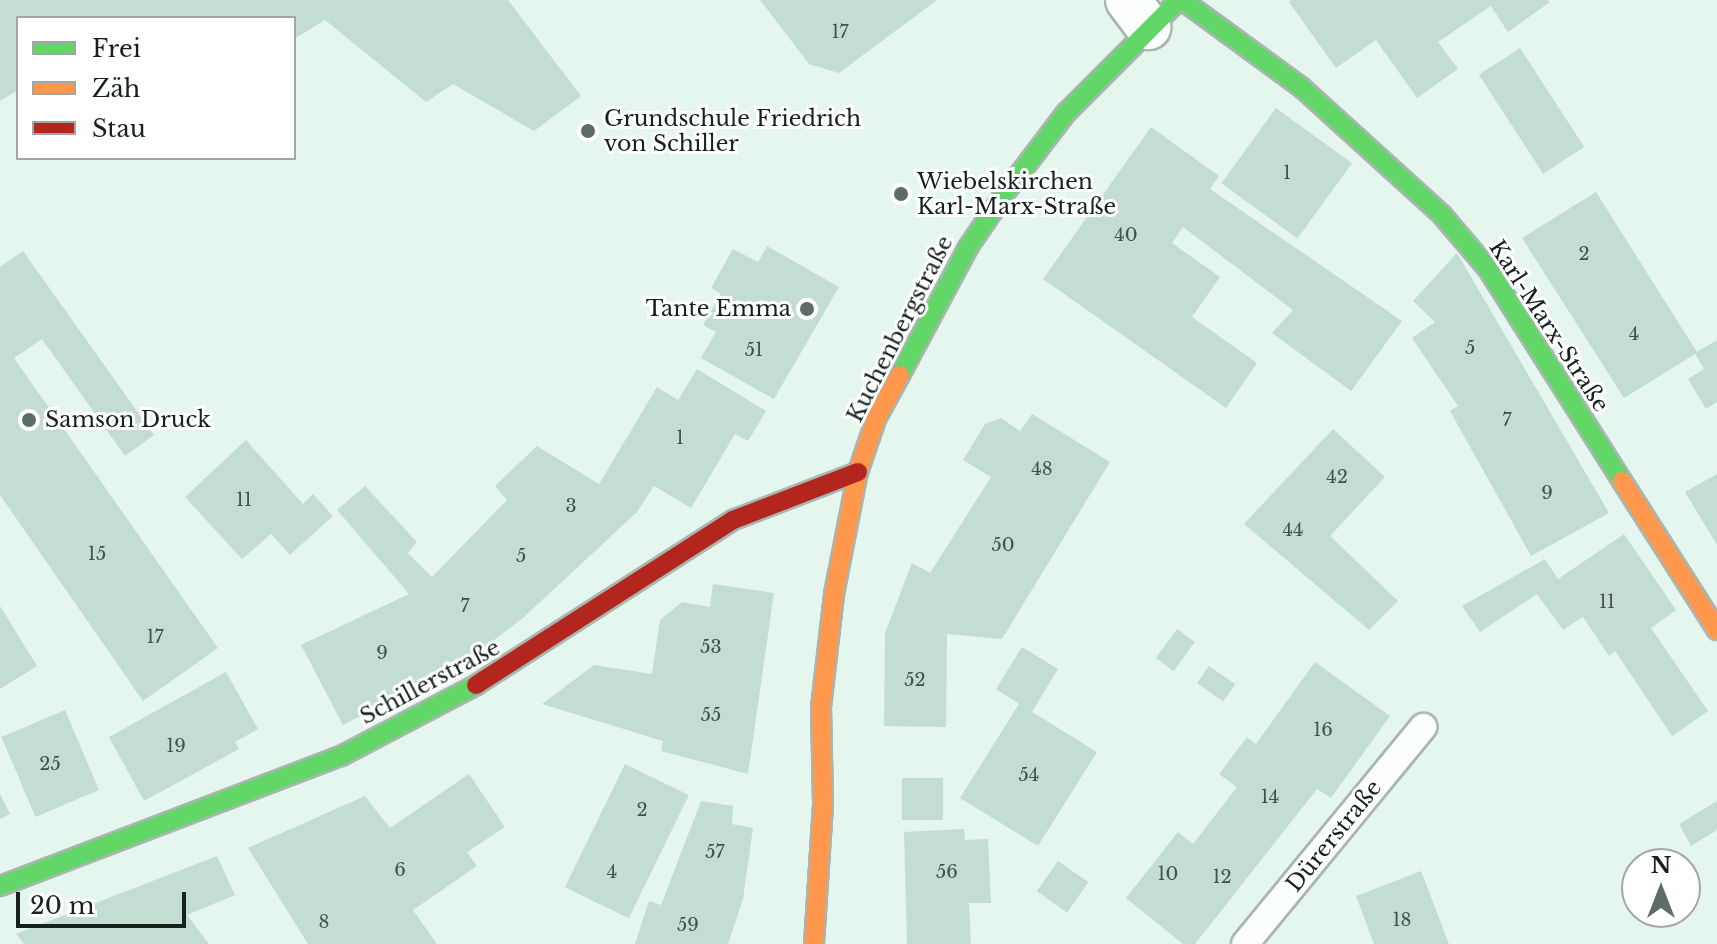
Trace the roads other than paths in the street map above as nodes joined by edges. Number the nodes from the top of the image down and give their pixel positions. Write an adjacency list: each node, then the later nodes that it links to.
1 (1159, 7): 2 (street, Kuchenbergstraße); 3 (street, Karl-Marx-Straße)
2 (858, 472): 5 (street, Schillerstraße); 6 (street, Kuchenbergstraße)
3 (1717, 630)
4 (1423, 727): 7 (lane, Dürerstraße)
5 (0, 886)
6 (814, 944)
7 (1245, 944)

